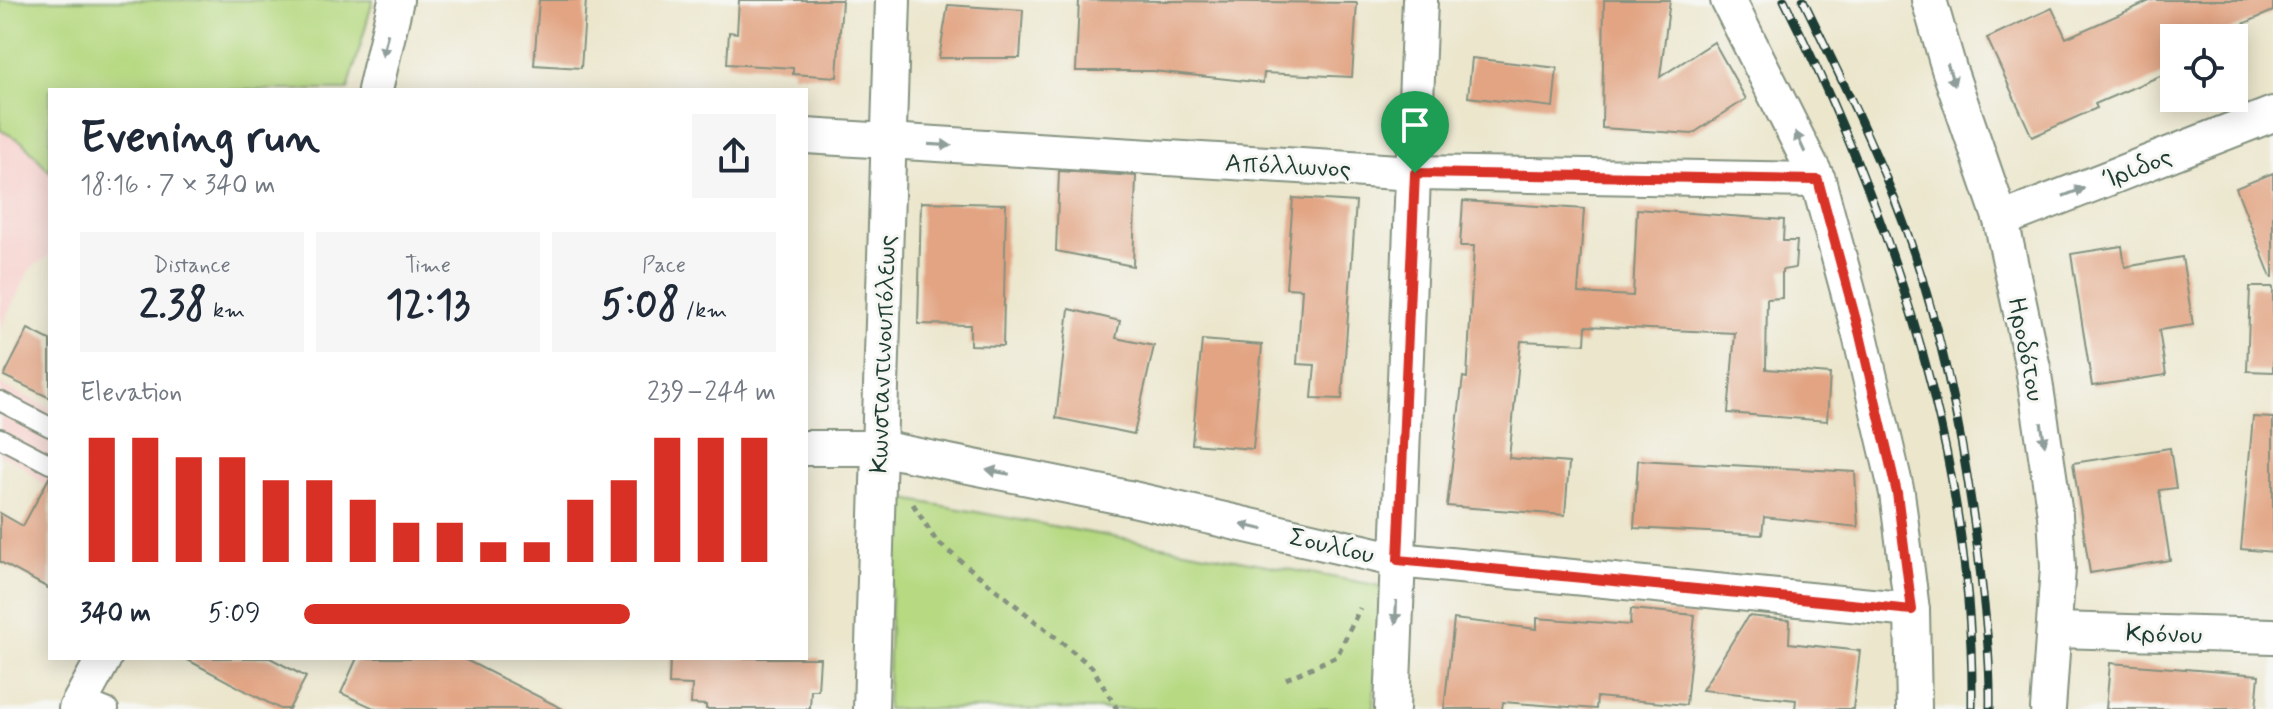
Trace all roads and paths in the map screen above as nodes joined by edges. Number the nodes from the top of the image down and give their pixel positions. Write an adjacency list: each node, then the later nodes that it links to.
1 (396, 0): 6 (street, one-way to 6)
2 (893, 0): 9 (street, Κωνσταντινουπόλεως)
3 (1420, 0): 10 (street)
4 (1728, 0): 11 (street, one-way to 4)
5 (1929, 0): 12 (street, Ηροδότου, one-way to 12)
6 (375, 88)
7 (2273, 114): 12 (street, Ίριδος, one-way to 7)
8 (808, 136): 9 (street, Απόλλωνος)
9 (888, 142): 10 (street, Απόλλωνος, one-way to 10); 17 (street, Κωνσταντινουπόλεως)
10 (1415, 173): 11 (street, Απόλλωνος); 20 (street)
11 (1818, 180): 22 (street)
12 (2001, 220): 23 (street, Ηροδότου, one-way to 23)
13 (0, 401): 14 (lane)
14 (48, 426)
15 (0, 438): 18 (lane)
16 (808, 448): 17 (street, Σουλίου)
17 (879, 448): 20 (street, Σουλίου, one-way to 17); 28 (street, Κωνσταντινουπόλεως)
18 (48, 463)
19 (911, 501): 29 (path)
20 (1398, 560): 21 (street); 22 (street, Σουλίου)
21 (1396, 597): 26 (path); 30 (street, one-way to 30)
22 (1912, 610): 31 (street)
23 (2056, 630): 24 (street, Κρόνου); 32 (street, Ηροδότου)
24 (2273, 636)
25 (103, 660): 27 (street)
26 (1286, 679)
27 (89, 705)
28 (871, 709)
29 (1117, 709)
30 (1392, 709)
31 (1914, 709)
32 (2048, 709)

